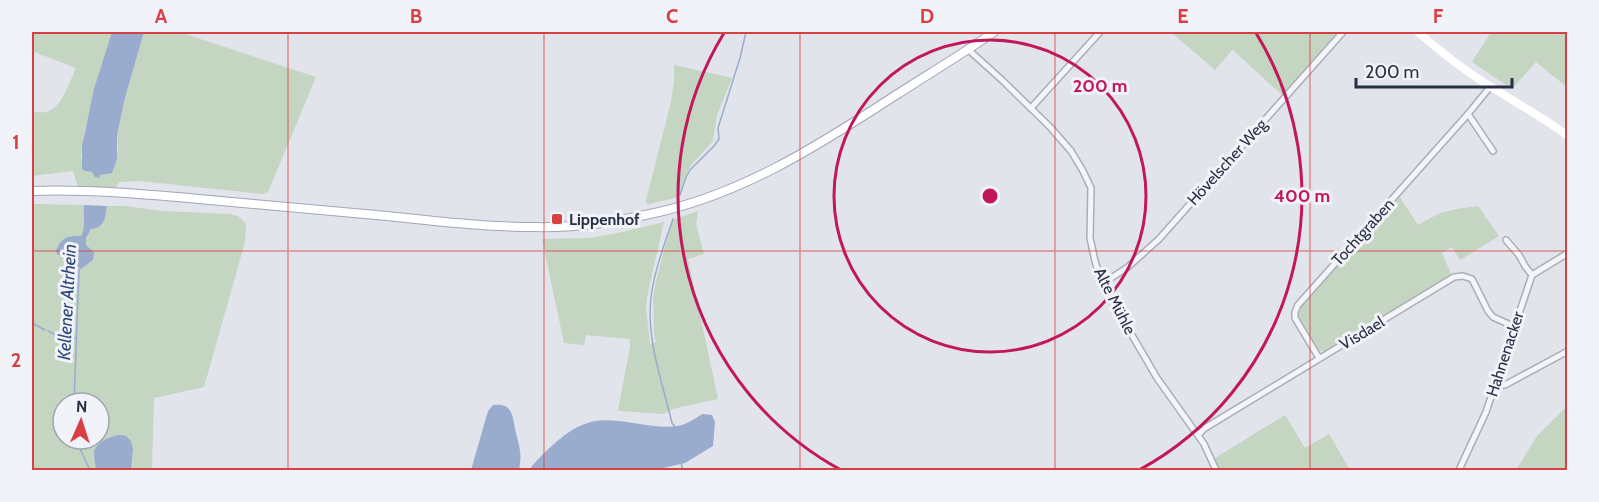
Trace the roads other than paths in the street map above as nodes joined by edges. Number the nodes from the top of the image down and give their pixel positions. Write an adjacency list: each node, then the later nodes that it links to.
1 (994, 32): 5 (main road)
2 (1100, 32): 7 (street)
3 (1343, 32): 15 (street, Hövelscher Weg)
4 (1418, 32): 6 (street)
5 (969, 48): 7 (street, Alte Mühle); 11 (main road)
6 (1490, 87): 8 (street, Tochtgraben); 9 (street)
7 (1030, 108): 15 (street, Alte Mühle)
8 (1468, 114): 10 (street); 18 (street, Tochtgraben)
9 (1568, 136)
10 (1493, 151)
11 (32, 191)
12 (1506, 240): 14 (street)
13 (1568, 253): 14 (street)
14 (1532, 275): 16 (street, Hahnenacker)
15 (1102, 284): 20 (street, Alte Mühle)
16 (1515, 327): 18 (street, Visdael); 19 (street, Hahnenacker)
17 (1568, 351): 19 (street)
18 (1319, 358): 20 (street, Visdael)
19 (1496, 385): 22 (street, Hahnenacker)
20 (1198, 435): 21 (street, Alte Mühle)
21 (1216, 471)
22 (1459, 471)

